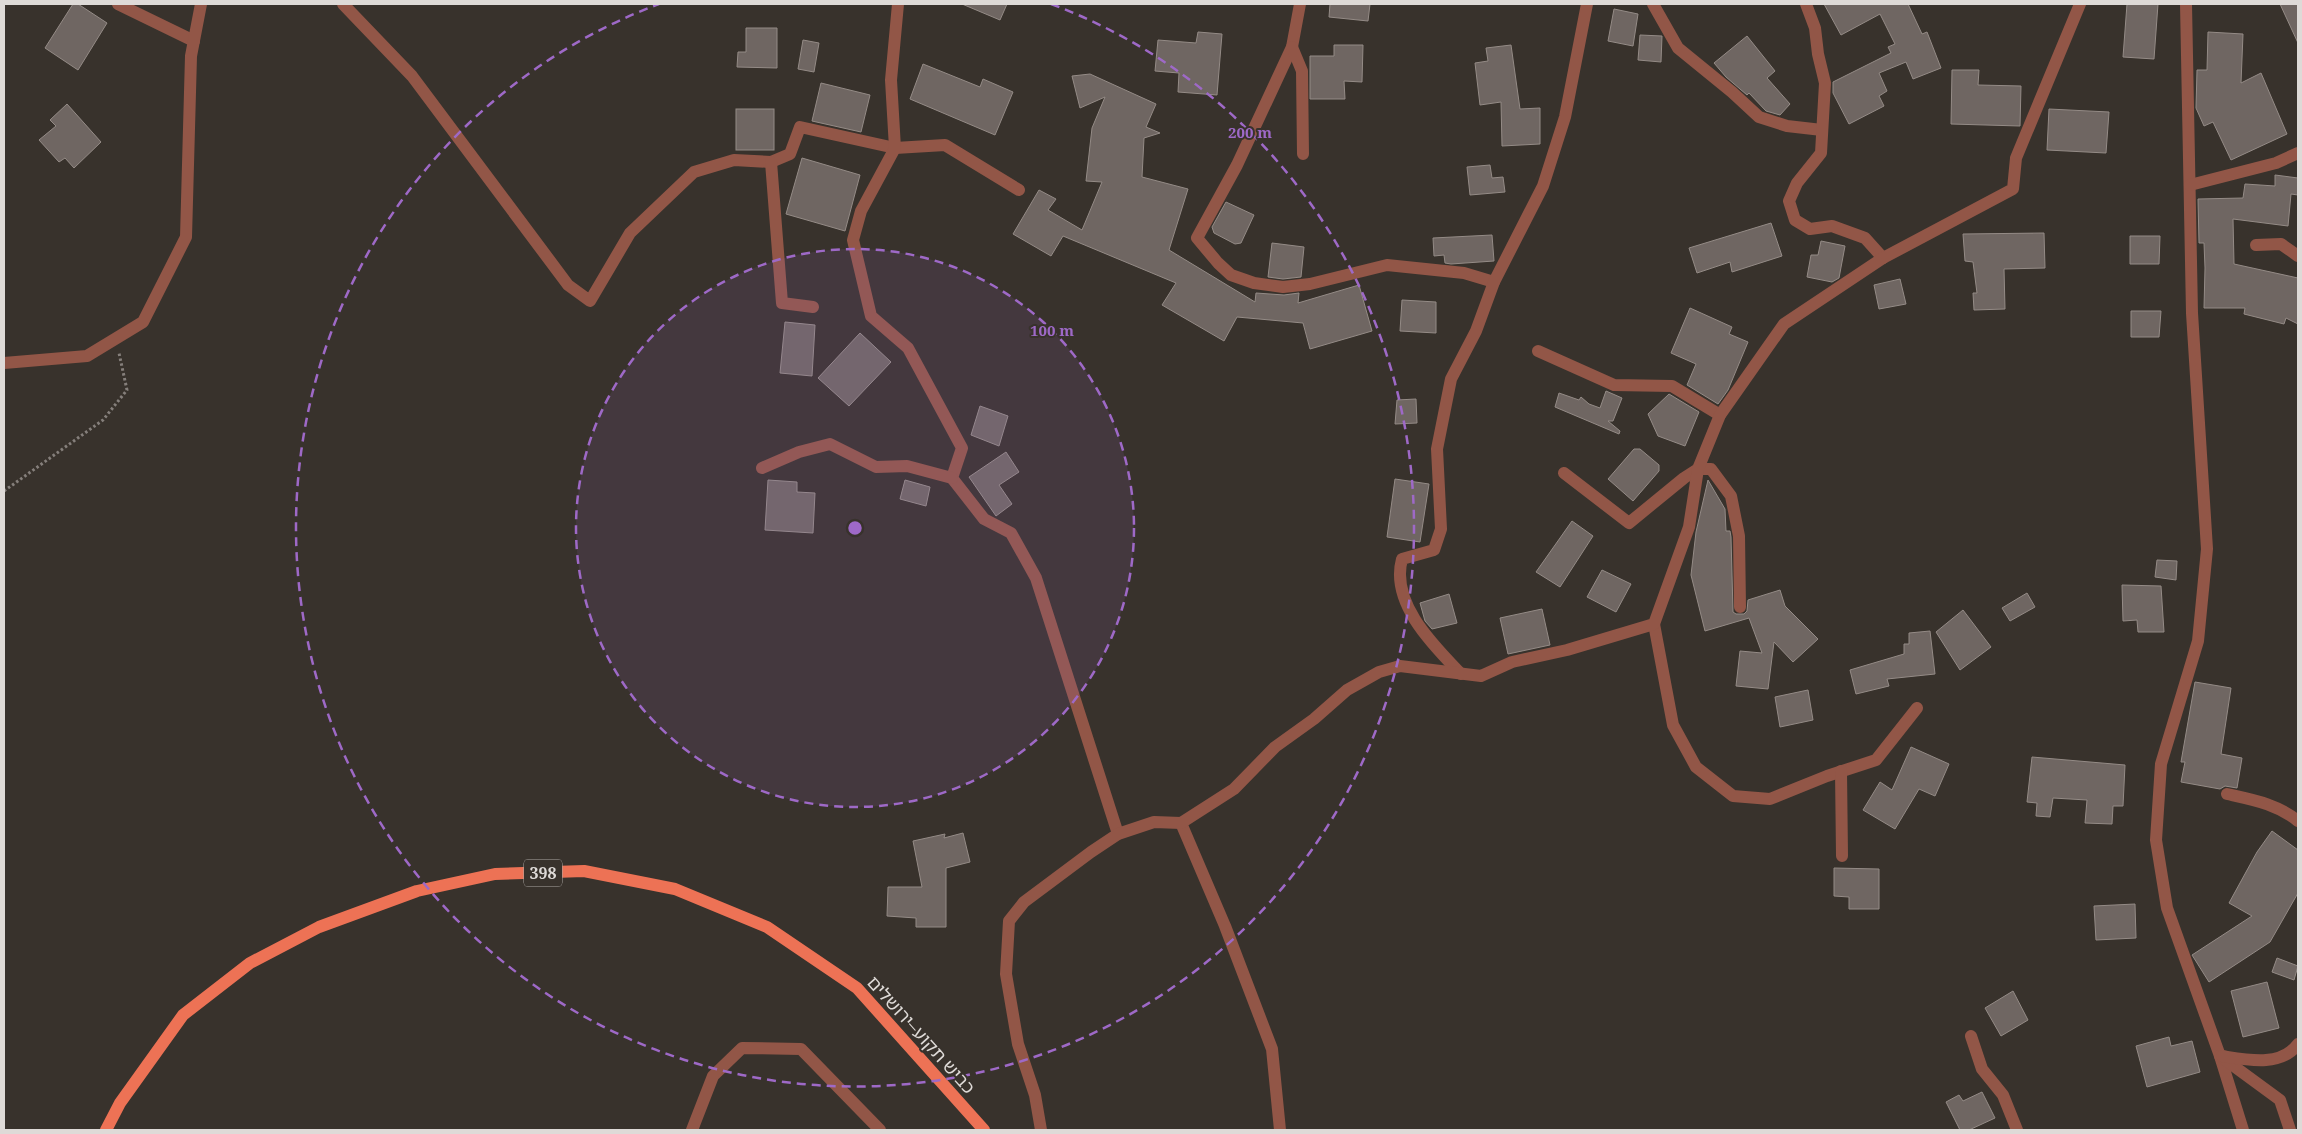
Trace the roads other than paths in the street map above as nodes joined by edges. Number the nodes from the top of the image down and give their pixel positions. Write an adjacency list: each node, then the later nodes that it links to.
1 (118, 4): 11 (street)
2 (201, 4): 11 (street)
3 (343, 4): 17 (street)
4 (898, 4): 14 (street)
5 (1300, 4): 12 (street)
6 (1587, 4): 23 (street)
7 (1653, 4): 13 (street)
8 (1806, 4): 13 (street)
9 (2080, 4): 22 (street)
10 (2186, 4): 18 (street)
11 (194, 41): 26 (street)
12 (1292, 47): 16 (street); 23 (street)
13 (1822, 130): 22 (street)
14 (895, 148): 17 (street); 19 (street); 31 (street)
15 (2298, 153): 18 (street)
16 (1303, 154)
17 (771, 162): 24 (street)
18 (2190, 184): 44 (street)
19 (1019, 190)
20 (2256, 245): 21 (street)
21 (2298, 256)
22 (1883, 258): 27 (street)
23 (1494, 282): 34 (street)
24 (813, 307)
25 (1538, 351): 27 (street)
26 (4, 363)
27 (1720, 415): 29 (street)
28 (762, 468): 31 (street)
29 (1698, 469): 30 (street); 32 (street); 33 (street)
30 (1564, 473)
31 (952, 478): 40 (street)
32 (1740, 607)
33 (1654, 624): 34 (street); 36 (street)
34 (1461, 674): 39 (street)
35 (1917, 708): 36 (street)
36 (1841, 771): 41 (street)
37 (2227, 794): 38 (street)
38 (2298, 821)
39 (1181, 823): 40 (street); 50 (street)
40 (1118, 834): 49 (street)
41 (1842, 856)
42 (1971, 1036): 51 (street)
43 (2298, 1044): 44 (street)
44 (2220, 1056): 52 (street); 53 (street)
45 (106, 1130): 48 (main road, כביש תקוע–ירושלים / 398)
46 (692, 1130): 47 (street)
47 (880, 1130)
48 (984, 1130)
49 (1041, 1130)
50 (1280, 1130)
51 (2016, 1130)
52 (2244, 1130)
53 (2290, 1130)

